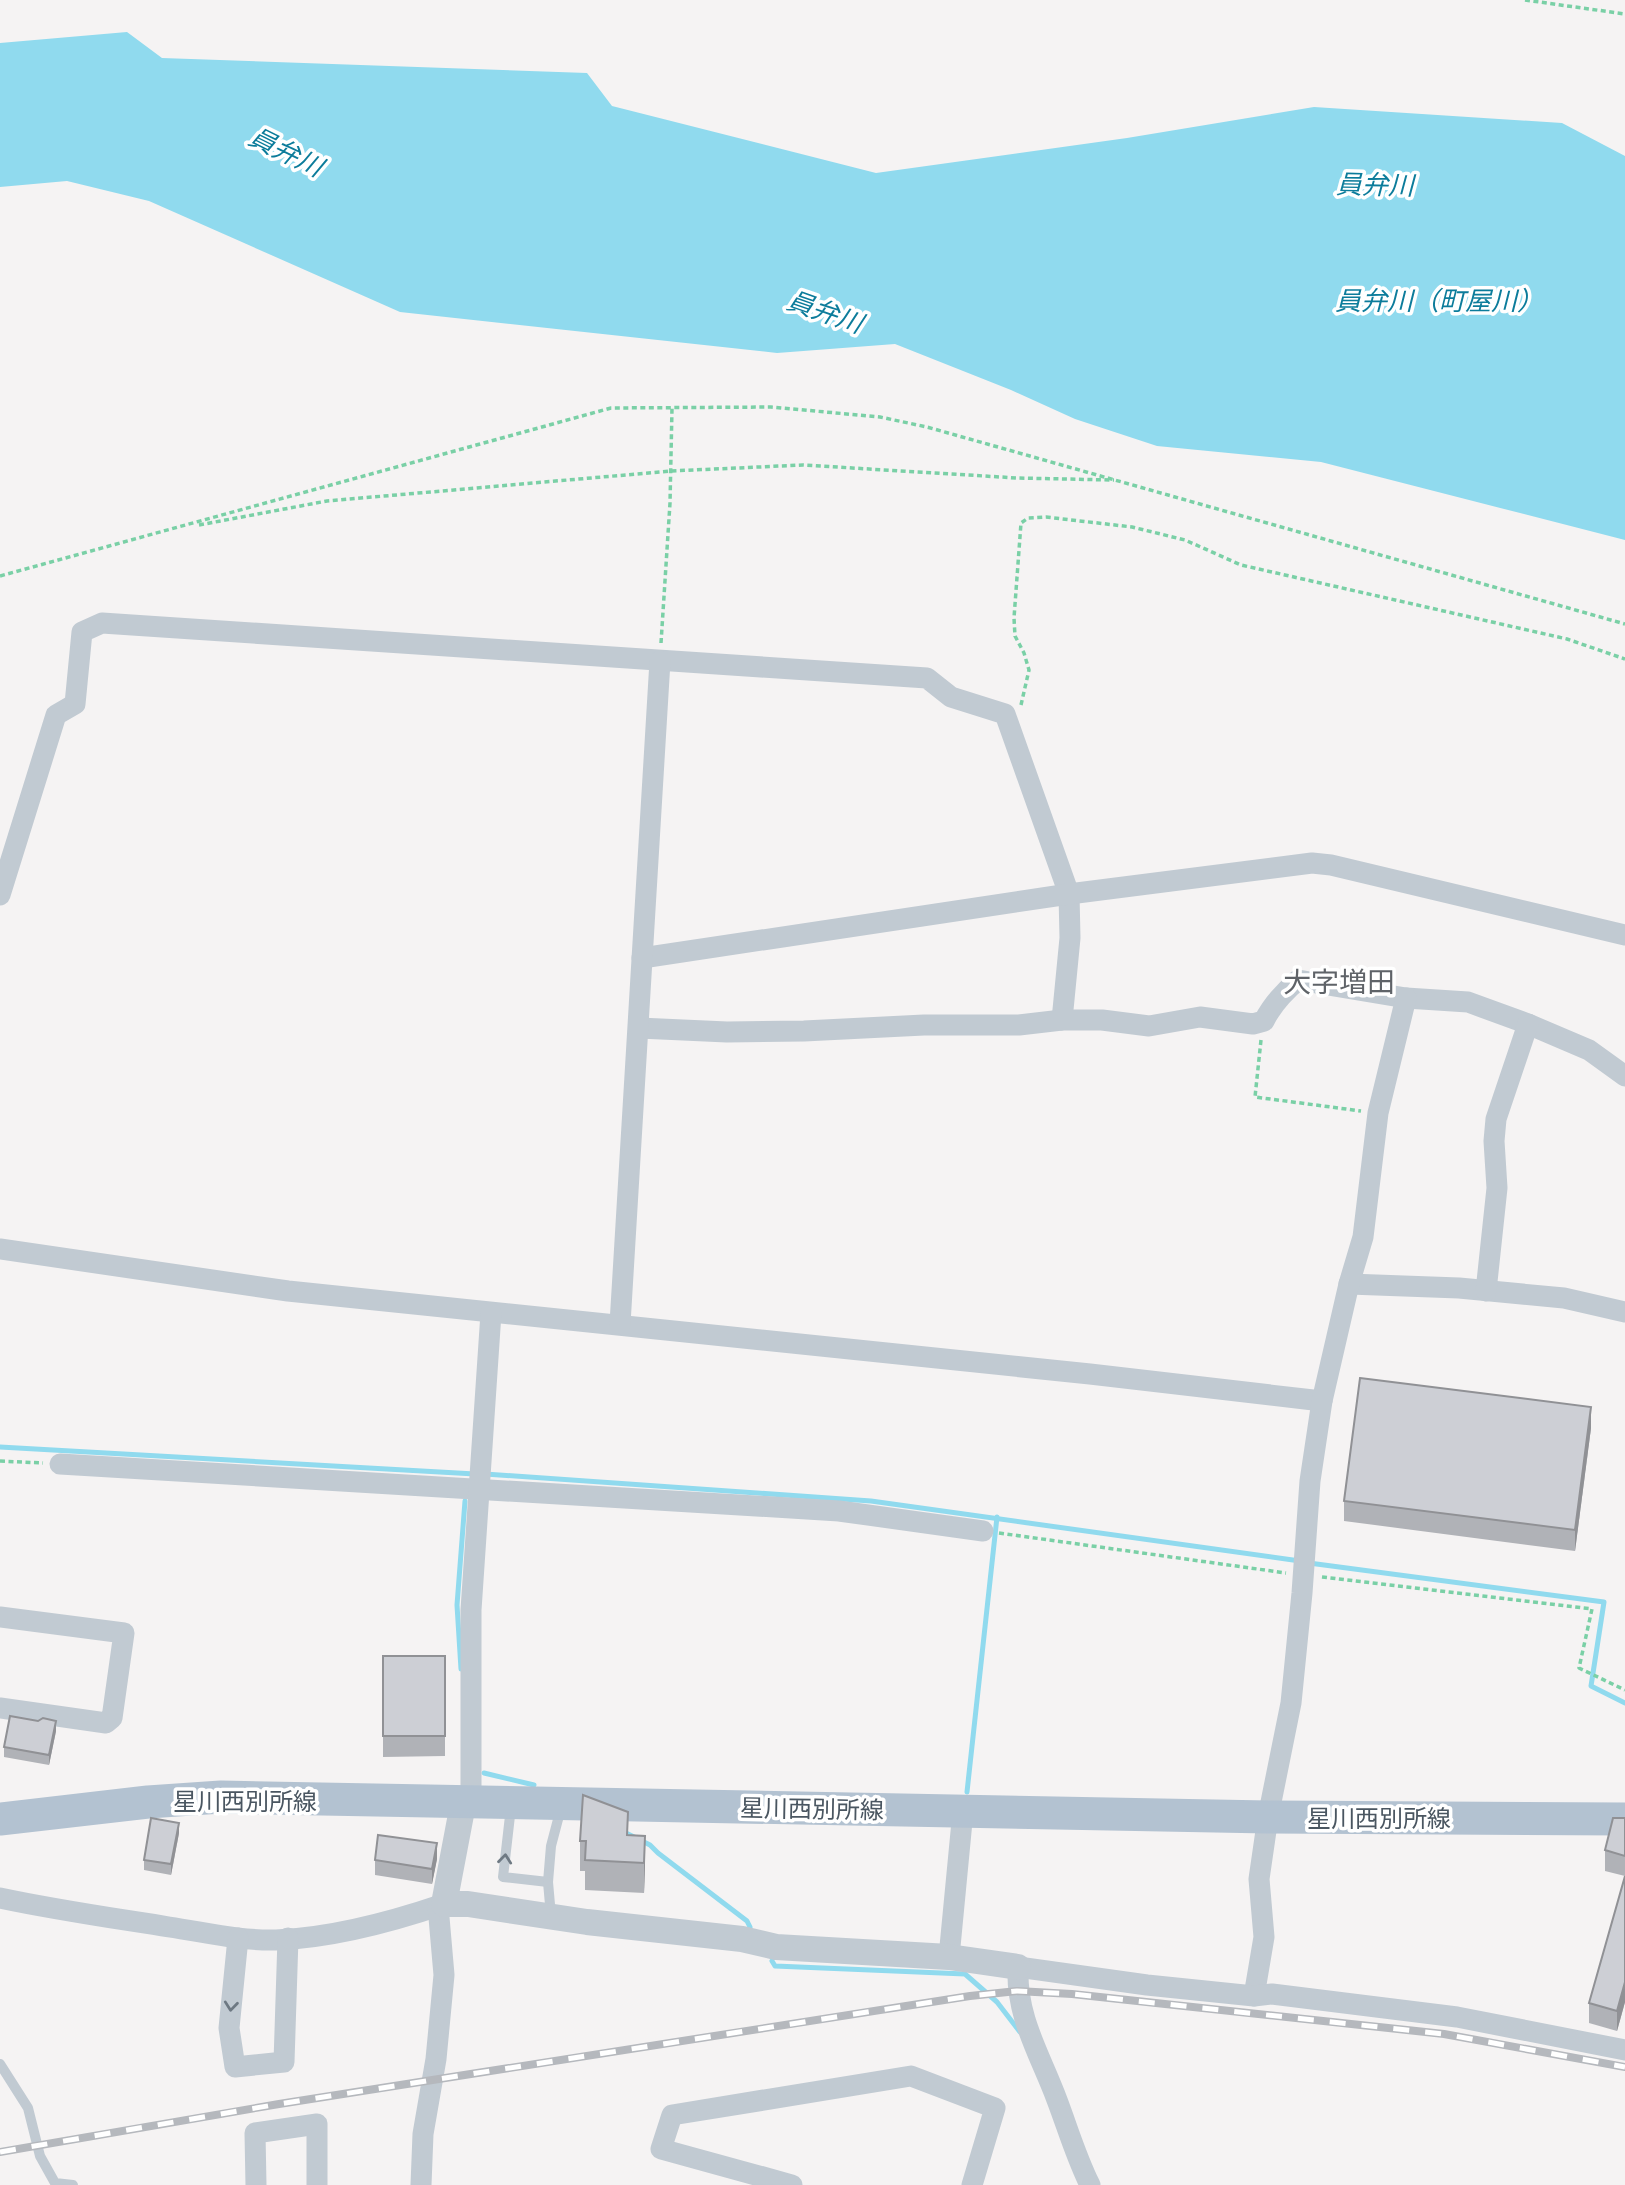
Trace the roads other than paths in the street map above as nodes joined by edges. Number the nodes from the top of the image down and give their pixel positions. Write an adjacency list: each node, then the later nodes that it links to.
1 (660, 661): 2 (street); 3 (street); 5 (street)
2 (1069, 894): 4 (street); 5 (street); 7 (street)
3 (0, 895)
4 (1625, 935)
5 (642, 958): 9 (street)
6 (1406, 998): 7 (street); 8 (street); 12 (street)
7 (1062, 1020): 9 (street)
8 (1528, 1024): 10 (street); 13 (street)
9 (639, 1028): 16 (street)
10 (1625, 1076)
11 (0, 1249): 15 (street)
12 (1349, 1284): 13 (street); 17 (street)
13 (1486, 1291): 14 (street)
14 (1625, 1312)
15 (491, 1313): 16 (street); 19 (street)
16 (620, 1324): 17 (street)
17 (1322, 1401): 27 (street)
18 (60, 1464): 19 (street)
19 (480, 1488): 20 (street); 23 (street)
20 (983, 1531)
21 (0, 1617): 22 (street)
22 (0, 1708)
23 (467, 1804): 24 (main road, 星川西別所線); 28 (main road, 星川西別所線); 32 (street)
24 (511, 1804): 25 (main road, 星川西別所線); 30 (lane, one-way to 24)
25 (561, 1805): 26 (main road, 星川西別所線); 30 (lane)
26 (963, 1811): 27 (main road, 星川西別所線); 36 (street)
27 (1268, 1817): 29 (main road, 星川西別所線); 38 (street)
28 (0, 1819)
29 (1625, 1819)
30 (548, 1882): 33 (lane)
31 (0, 1898): 34 (street)
32 (441, 1905): 33 (street); 35 (street); 45 (street)
33 (551, 1916): 36 (street)
34 (238, 1938): 35 (street); 35 (street, one-way to 35)
35 (288, 1938)
36 (949, 1957): 37 (street)
37 (1018, 1967): 38 (street); 48 (street)
38 (1254, 1996): 39 (street)
39 (1625, 2050)
40 (0, 2064): 42 (lane)
41 (763, 2182): 46 (street); 47 (street)
42 (73, 2185)
43 (256, 2185): 44 (street)
44 (317, 2185)
45 (421, 2185)
46 (792, 2185)
47 (972, 2185)
48 (1090, 2185)

